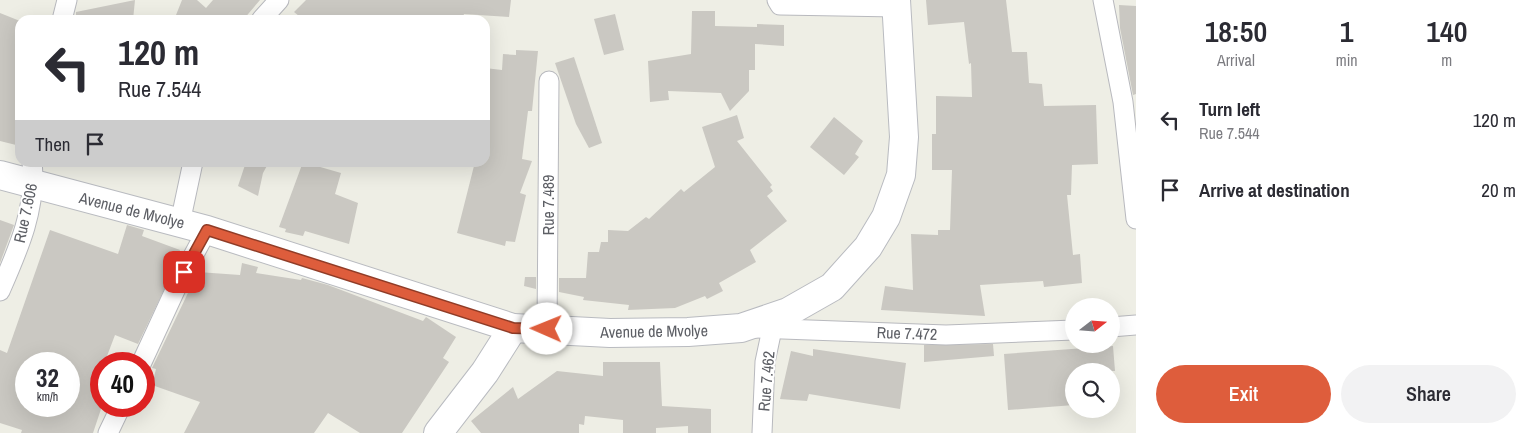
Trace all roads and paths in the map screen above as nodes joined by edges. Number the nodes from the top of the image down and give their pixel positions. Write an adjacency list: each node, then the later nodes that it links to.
1 (67, 0): 6 (street)
2 (279, 0): 7 (street)
3 (778, 0): 5 (street)
4 (1102, 0): 12 (street)
5 (897, 4): 19 (street, Avenue de Mvolye)
6 (63, 15)
7 (266, 15)
8 (549, 81): 20 (street, Rue 7.489)
9 (192, 167): 13 (street)
10 (33, 173): 11 (street, Avenue de Mvolye); 13 (street, Avenue de Mvolye); 15 (street, Rue 7.606)
11 (0, 175)
12 (1136, 219)
13 (180, 223): 14 (street, Avenue de Mvolye)
14 (207, 230): 18 (street, Avenue de Mvolye); 23 (street)
15 (0, 291)
16 (1136, 324): 17 (street)
17 (1120, 326)
18 (513, 328): 20 (street, Avenue de Mvolye); 26 (street)
19 (741, 328): 20 (street, Avenue de Mvolye); 21 (street, Rue 7.472)
20 (547, 329)
21 (772, 329): 22 (street, Rue 7.472); 27 (street, Rue 7.462)
22 (1065, 330)
23 (147, 352)
24 (116, 417): 25 (street)
25 (108, 433)
26 (438, 433)
27 (762, 433)

